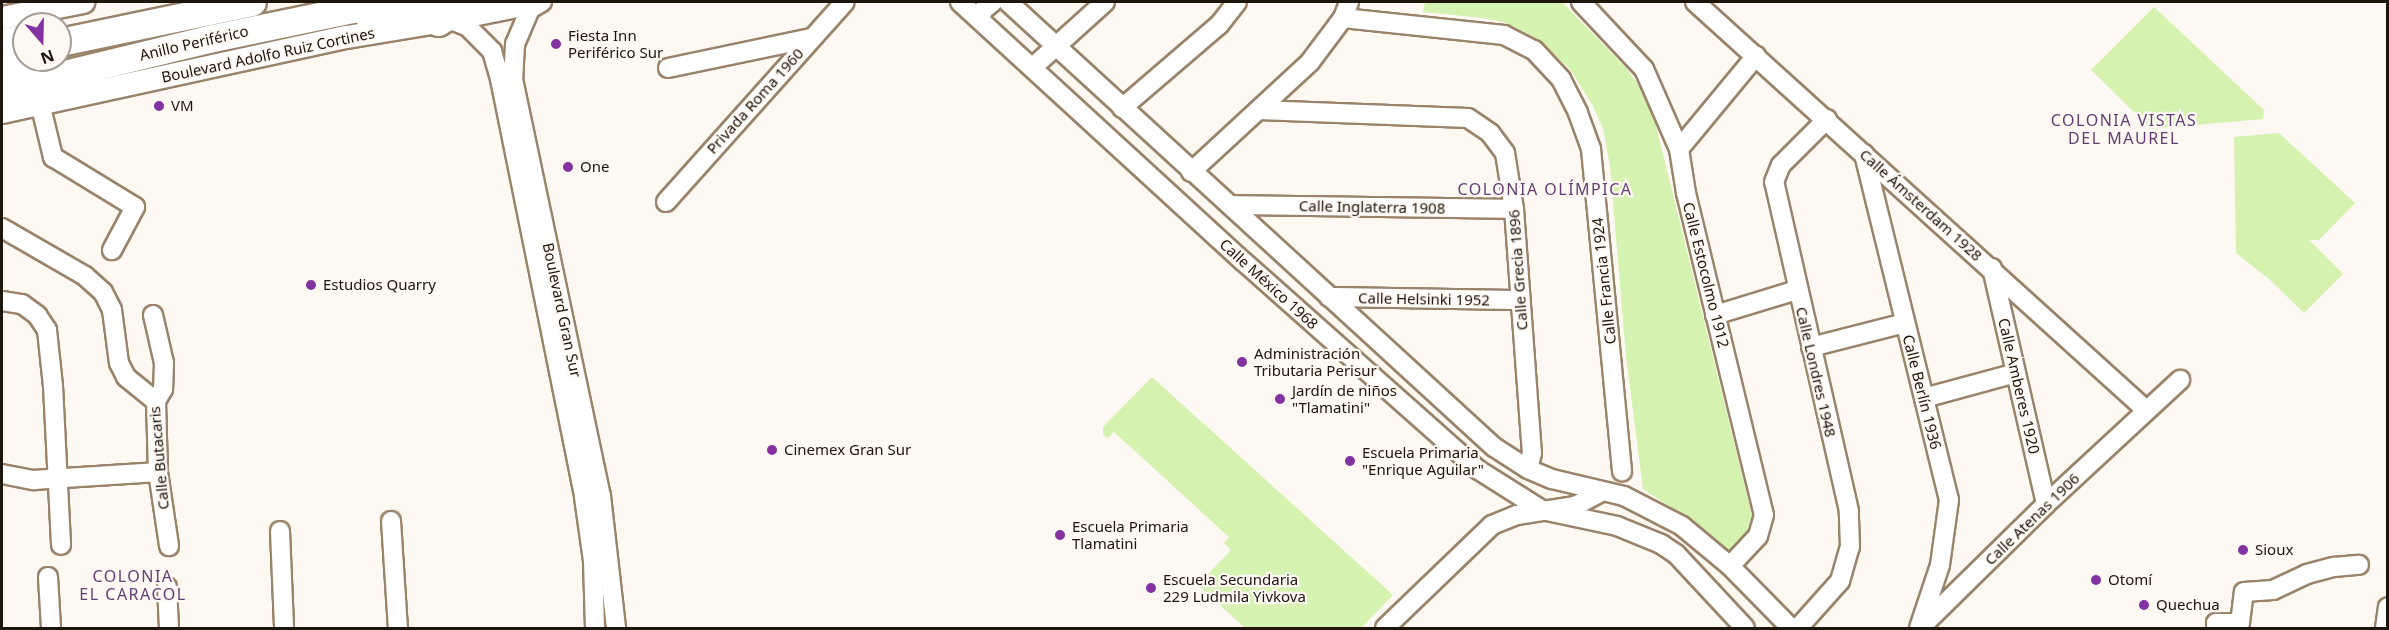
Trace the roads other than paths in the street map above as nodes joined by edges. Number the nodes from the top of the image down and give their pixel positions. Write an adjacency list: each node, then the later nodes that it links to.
1 (83, 2): 19 (main road)
2 (207, 2): 22 (highway)
3 (252, 2): 24 (highway)
4 (327, 2): 28 (highway)
5 (387, 2): 21 (highway, Anillo Periférico)
6 (491, 2): 18 (highway)
7 (536, 2): 18 (main road, Boulevard Adolfo Ruiz Cortines)
8 (542, 2): 25 (street, Boulevard Gran Sur)
9 (845, 2): 23 (street, Privada Roma 1960)
10 (993, 2): 20 (street)
11 (1008, 2): 26 (street, Calle México 1968)
12 (1105, 2): 26 (street)
13 (1237, 2): 34 (street)
14 (1581, 2): 38 (street, Calle Estocolmo 1912)
15 (1695, 2): 29 (street, Calle Ámsterdam 1928)
16 (967, 3): 20 (street, Calle México 1968)
17 (1346, 10): 35 (street); 63 (street, Calle Francia 1924)
18 (444, 14): 21 (highway); 27 (street, Boulevard Gran Sur); 33 (main road, Boulevard Adolfo Ruiz Cortines)
19 (2, 17)
20 (980, 20): 30 (street, Calle México 1968)
21 (259, 28): 32 (highway, Anillo Periférico)
22 (72, 29)
23 (811, 38): 31 (street); 41 (street, Privada Roma 1960)
24 (72, 40)
25 (515, 44): 27 (street); 54 (street, Boulevard Gran Sur)
26 (1055, 44): 30 (street); 34 (street, Calle México 1968)
27 (492, 51): 54 (street, Boulevard Gran Sur)
28 (72, 54)
29 (1756, 56): 37 (street, Calle Ámsterdam 1928); 38 (street)
30 (1033, 66): 68 (street, Calle México 1968)
31 (668, 68)
32 (2, 89)
33 (40, 103): 36 (main road, Boulevard Adolfo Ruiz Cortines); 45 (street)
34 (1122, 108): 40 (street, Calle México 1968)
35 (1259, 110): 40 (street); 43 (street, Calle Grecia 1896)
36 (2, 112)
37 (1827, 118): 39 (street, Calle Ámsterdam 1928); 47 (street, Calle Londres 1948)
38 (1679, 149): 52 (street, Calle Estocolmo 1912)
39 (1864, 154): 46 (street, Calle Ámsterdam 1928); 53 (street, Calle Berlín 1936)
40 (1191, 172): 42 (street, Calle México 1968)
41 (666, 202)
42 (1230, 206): 43 (street, Calle Inglaterra 1908); 48 (street, Calle México 1968)
43 (1514, 209): 49 (street, Calle Grecia 1896)
44 (2, 228): 59 (street, Calle Butacaris)
45 (112, 250)
46 (1992, 268): 56 (street, Calle Amberes 1920); 60 (street, Calle Ámsterdam 1928)
47 (1797, 290): 52 (street); 55 (street, Calle Londres 1948)
48 (1329, 297): 49 (street, Calle Helsinki 1952); 61 (street, Calle México 1968)
49 (1520, 300): 61 (street, Calle Grecia 1896)
50 (2, 301): 65 (street)
51 (153, 315): 59 (street)
52 (1715, 315): 76 (street, Calle Estocolmo 1912)
53 (1905, 323): 55 (street); 58 (street, Calle Berlín 1936)
54 (559, 330): 85 (street, Boulevard Gran Sur); 86 (street, Boulevard Gran Sur)
55 (1811, 347): 90 (street, Calle Londres 1948)
56 (2016, 373): 58 (street); 67 (street, Calle Amberes 1920)
57 (2180, 380): 60 (street, Calle Atenas 1906)
58 (1924, 398): 91 (street, Calle Berlín 1936)
59 (156, 401): 62 (street, Calle Butacaris)
60 (2146, 410): 67 (street, Calle Atenas 1906)
61 (1528, 469): 66 (street, Calle México 1968)
62 (158, 472): 65 (street); 73 (street, Calle Butacaris)
63 (1623, 472)
64 (2, 474): 65 (street)
65 (57, 478): 72 (street)
66 (1601, 492): 68 (street); 71 (street, Calle México 1968)
67 (2046, 504): 91 (street, Calle Atenas 1906)
68 (1542, 510): 77 (street, Calle México 1968); 87 (street)
69 (391, 521): 84 (street)
70 (280, 531): 83 (street)
71 (1698, 539): 74 (street, Calle México 1968); 77 (street)
72 (61, 545)
73 (169, 546)
74 (1715, 554): 76 (street, Calle México 1968); 77 (street)
75 (2359, 565): 92 (street)
76 (1730, 566): 89 (street, Calle México 1968)
77 (1688, 567): 88 (street, Calle México 1968)
78 (48, 577): 81 (street)
79 (167, 587): 82 (street)
80 (2388, 607): 93 (street)
81 (51, 628)
82 (169, 628)
83 (284, 628)
84 (398, 628)
85 (595, 628)
86 (616, 628)
87 (1385, 628)
88 (1745, 628)
89 (1791, 628)
90 (1798, 628)
91 (1920, 628)
92 (2216, 628)
93 (2385, 628)

